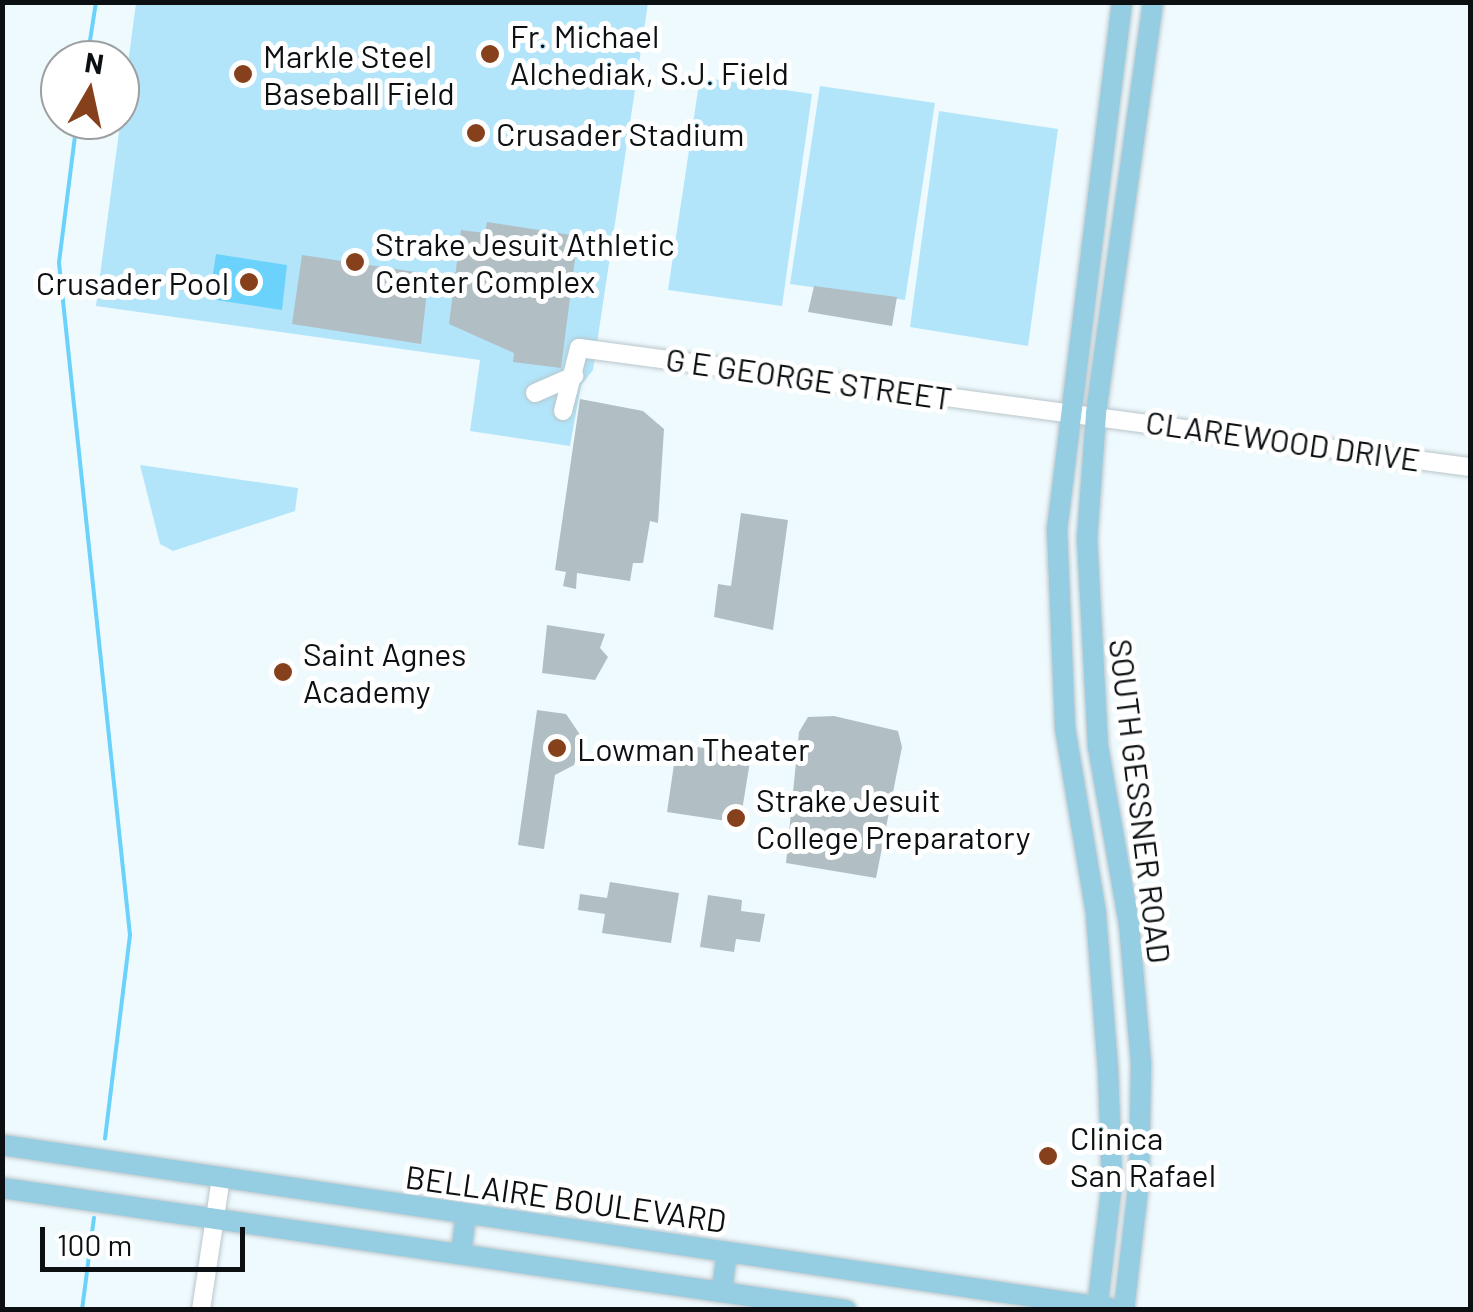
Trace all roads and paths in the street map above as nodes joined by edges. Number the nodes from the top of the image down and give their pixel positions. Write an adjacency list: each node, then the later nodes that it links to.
1 (1121, 10): 2 (main road); 3 (main road, SOUTH GESSNER ROAD)
2 (1152, 12): 4 (main road, SOUTH GESSNER ROAD)
3 (1095, 200): 4 (main road); 8 (main road, SOUTH GESSNER ROAD)
4 (1124, 205): 9 (main road, SOUTH GESSNER ROAD)
5 (574, 376): 6 (street, G E GEORGE STREET); 7 (street, G E GEORGE STREET); 8 (street, G E GEORGE STREET)
6 (535, 393)
7 (563, 410)
8 (1068, 413): 9 (street, CLAREWOOD DRIVE); 12 (main road, SOUTH GESSNER ROAD)
9 (1096, 414): 10 (street, CLAREWOOD DRIVE); 11 (main road, SOUTH GESSNER ROAD)
10 (1470, 467)
11 (1141, 1063): 12 (main road); 24 (main road, SOUTH GESSNER ROAD)
12 (1108, 1064): 21 (main road, SOUTH GESSNER ROAD)
13 (2, 1145): 14 (main road, BELLAIRE BOULEVARD)
14 (220, 1177): 16 (main road, BELLAIRE BOULEVARD); 17 (street)
15 (2, 1188): 17 (main road)
16 (466, 1214): 18 (main road, BELLAIRE BOULEVARD); 19 (main road)
17 (214, 1219): 19 (main road); 22 (street)
18 (728, 1252): 20 (main road); 21 (main road, BELLAIRE BOULEVARD)
19 (461, 1254): 20 (main road)
20 (722, 1291): 23 (main road)
21 (1098, 1308): 24 (main road, BELLAIRE BOULEVARD)
22 (201, 1310)
23 (846, 1310)
24 (1122, 1310)

